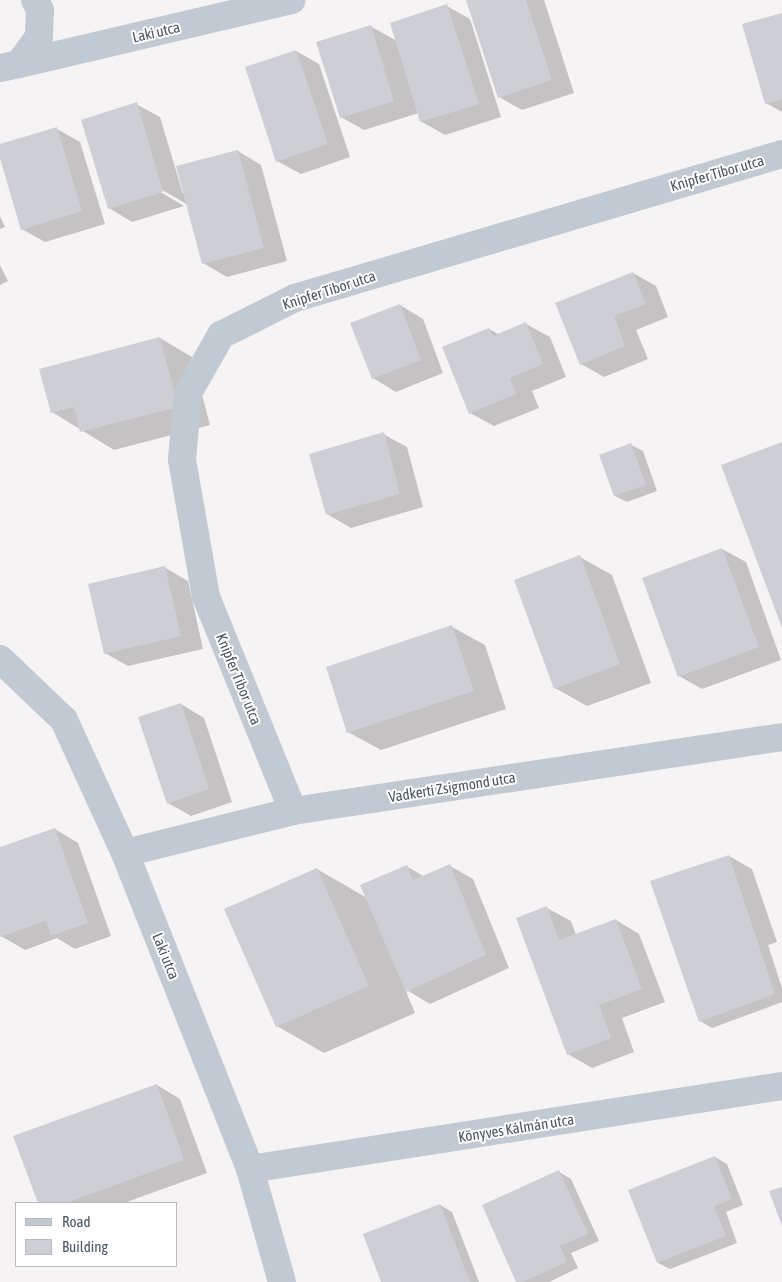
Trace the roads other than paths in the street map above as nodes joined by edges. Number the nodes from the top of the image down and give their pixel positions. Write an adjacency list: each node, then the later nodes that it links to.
1 (35, 0): 3 (street, Laki utca)
2 (292, 0): 3 (street, Laki utca)
3 (10, 66)
4 (782, 154): 7 (street, Knipfer Tibor utca)
5 (0, 659): 8 (street, Laki utca)
6 (782, 737): 7 (street, Vadkerti Zsigmond utca)
7 (293, 812): 8 (street, Vadkerti Zsigmond utca)
8 (126, 853): 10 (street, Laki utca)
9 (782, 1086): 10 (street, Könyves Kálmán utca)
10 (250, 1169): 11 (street, Laki utca)
11 (282, 1282)

